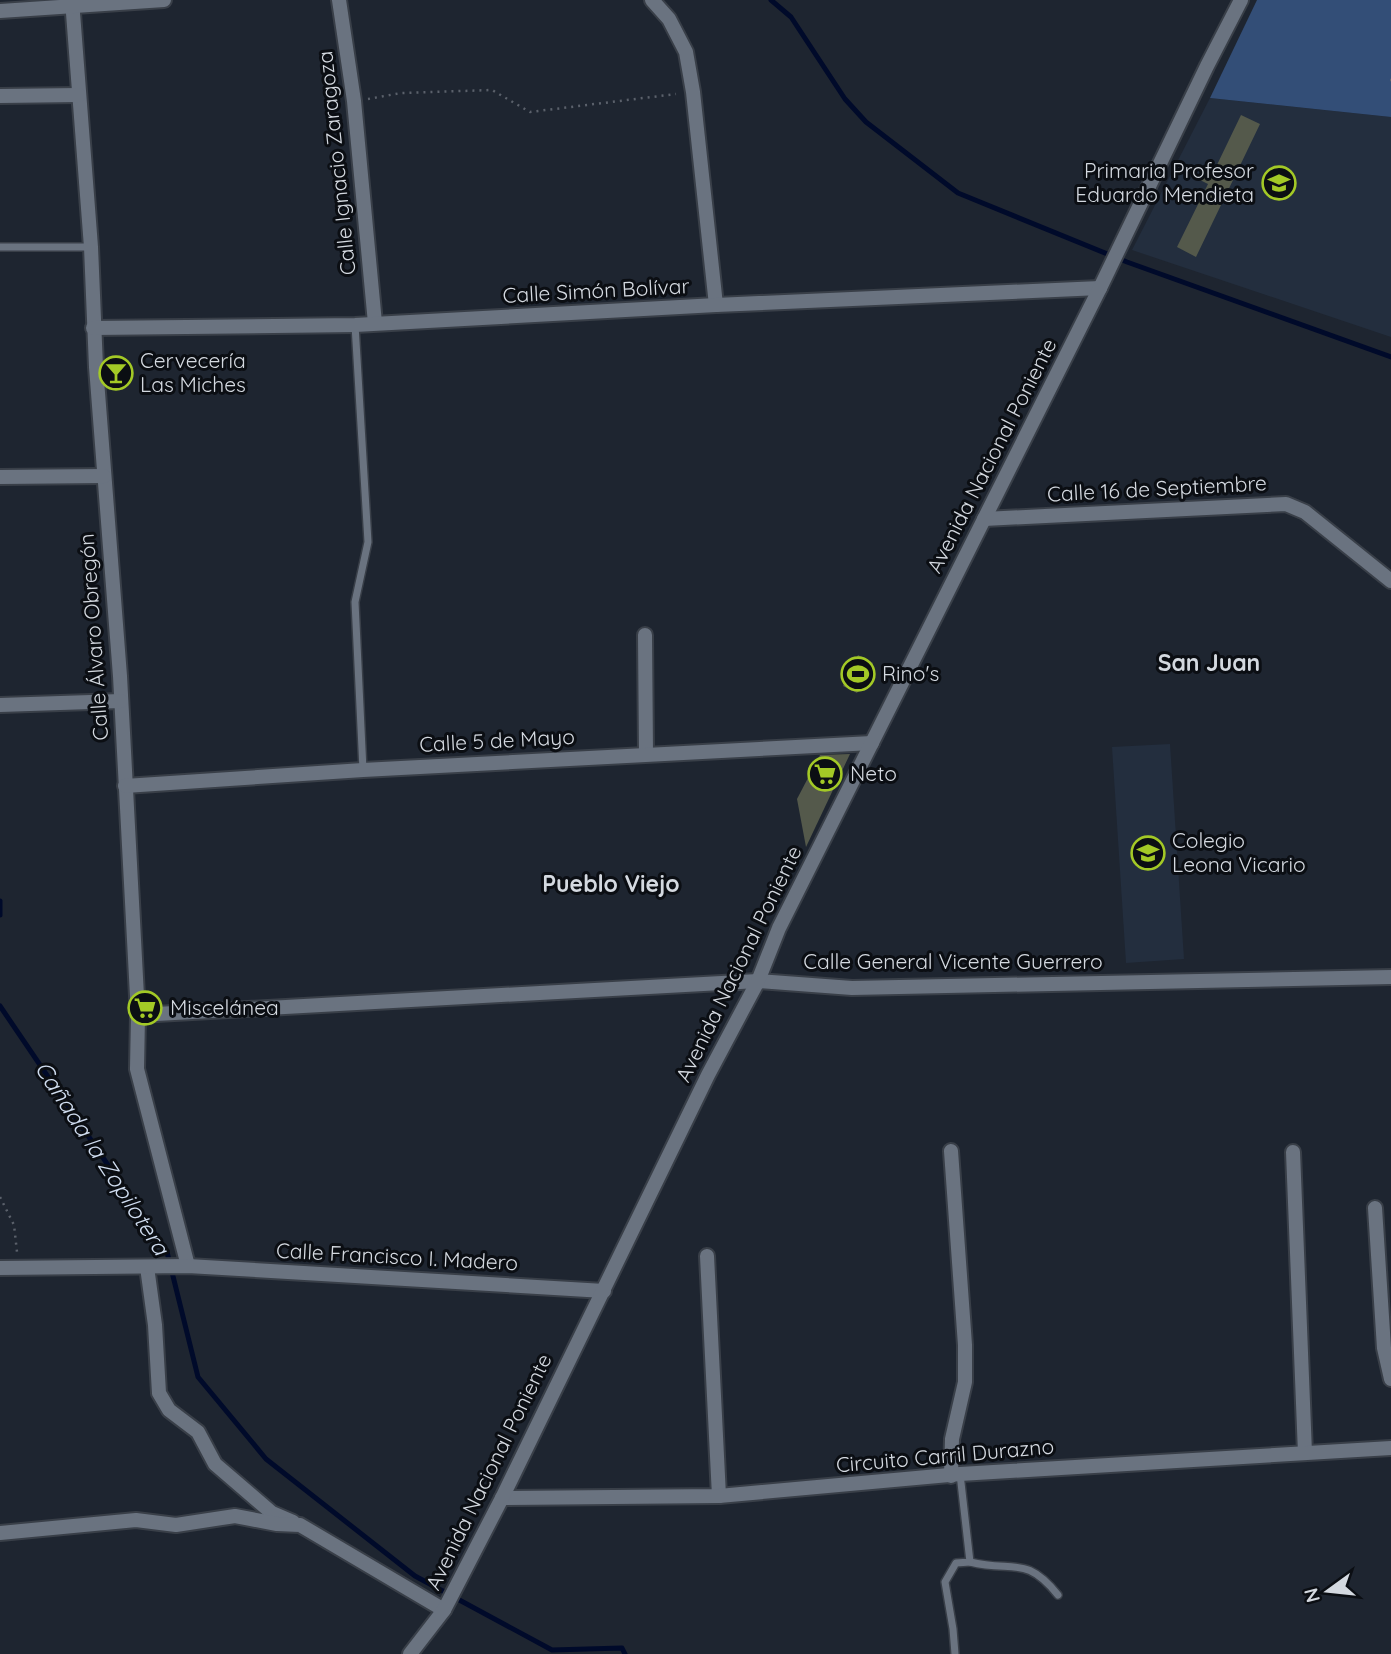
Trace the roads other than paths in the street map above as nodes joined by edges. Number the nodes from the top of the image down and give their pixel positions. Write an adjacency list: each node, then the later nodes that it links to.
1 (164, 0): 5 (street)
2 (339, 0): 13 (street, Calle Ignacio Zaragoza)
3 (652, 0): 12 (street)
4 (1241, 0): 11 (street, Avenida Nacional Poniente)
5 (72, 3): 6 (street); 7 (street, Calle Álvaro Obregón)
6 (0, 11)
7 (79, 95): 8 (street); 10 (street, Calle Álvaro Obregón)
8 (0, 96)
9 (0, 247): 10 (lane)
10 (91, 247): 15 (street, Calle Álvaro Obregón)
11 (1101, 288): 12 (street, Calle Simón Bolívar); 18 (street, Avenida Nacional Poniente)
12 (716, 305): 13 (street, Calle Simón Bolívar)
13 (374, 323): 14 (street, Calle Simón Bolívar)
14 (355, 325): 15 (street, Calle Simón Bolívar); 25 (lane)
15 (93, 328): 16 (street, Calle Álvaro Obregón)
16 (104, 476): 17 (street); 21 (street, Calle Álvaro Obregón)
17 (0, 477)
18 (984, 519): 19 (street, Calle 16 de Septiembre); 23 (street, Avenida Nacional Poniente)
19 (1391, 581)
20 (645, 635): 24 (street)
21 (121, 701): 22 (street); 26 (street, Calle Álvaro Obregón)
22 (0, 705)
23 (872, 743): 24 (street, Calle 5 de Mayo); 28 (street, Avenida Nacional Poniente)
24 (646, 754): 25 (street, Calle 5 de Mayo)
25 (363, 770): 26 (street, Calle 5 de Mayo)
26 (125, 786): 29 (street, Calle Álvaro Obregón)
27 (1391, 977): 28 (street, Calle General Vicente Guerrero)
28 (758, 981): 29 (street, Calle General Vicente Guerrero); 37 (street, Avenida Nacional Poniente)
29 (138, 1015): 34 (street, Calle Álvaro Obregón)
30 (951, 1152): 41 (street)
31 (1293, 1152): 40 (street)
32 (1375, 1208): 38 (street)
33 (707, 1256): 42 (street)
34 (188, 1266): 35 (street, Calle Francisco I. Madero); 37 (street, Calle Francisco I. Madero)
35 (147, 1267): 36 (street); 44 (street)
36 (0, 1268)
37 (604, 1291): 43 (street, Avenida Nacional Poniente)
38 (1391, 1378)
39 (1391, 1448): 40 (street, Circuito Carril Durazno)
40 (1305, 1454): 41 (street, Circuito Carril Durazno)
41 (955, 1475): 42 (street, Circuito Carril Durazno); 46 (lane)
42 (719, 1496): 43 (street, Circuito Carril Durazno)
43 (502, 1497): 48 (street, Avenida Nacional Poniente)
44 (300, 1525): 45 (street); 48 (street)
45 (0, 1533)
46 (970, 1562): 47 (lane); 50 (lane)
47 (1058, 1595)
48 (444, 1610): 49 (street, Avenida Nacional Poniente)
49 (410, 1654)
50 (955, 1654)

